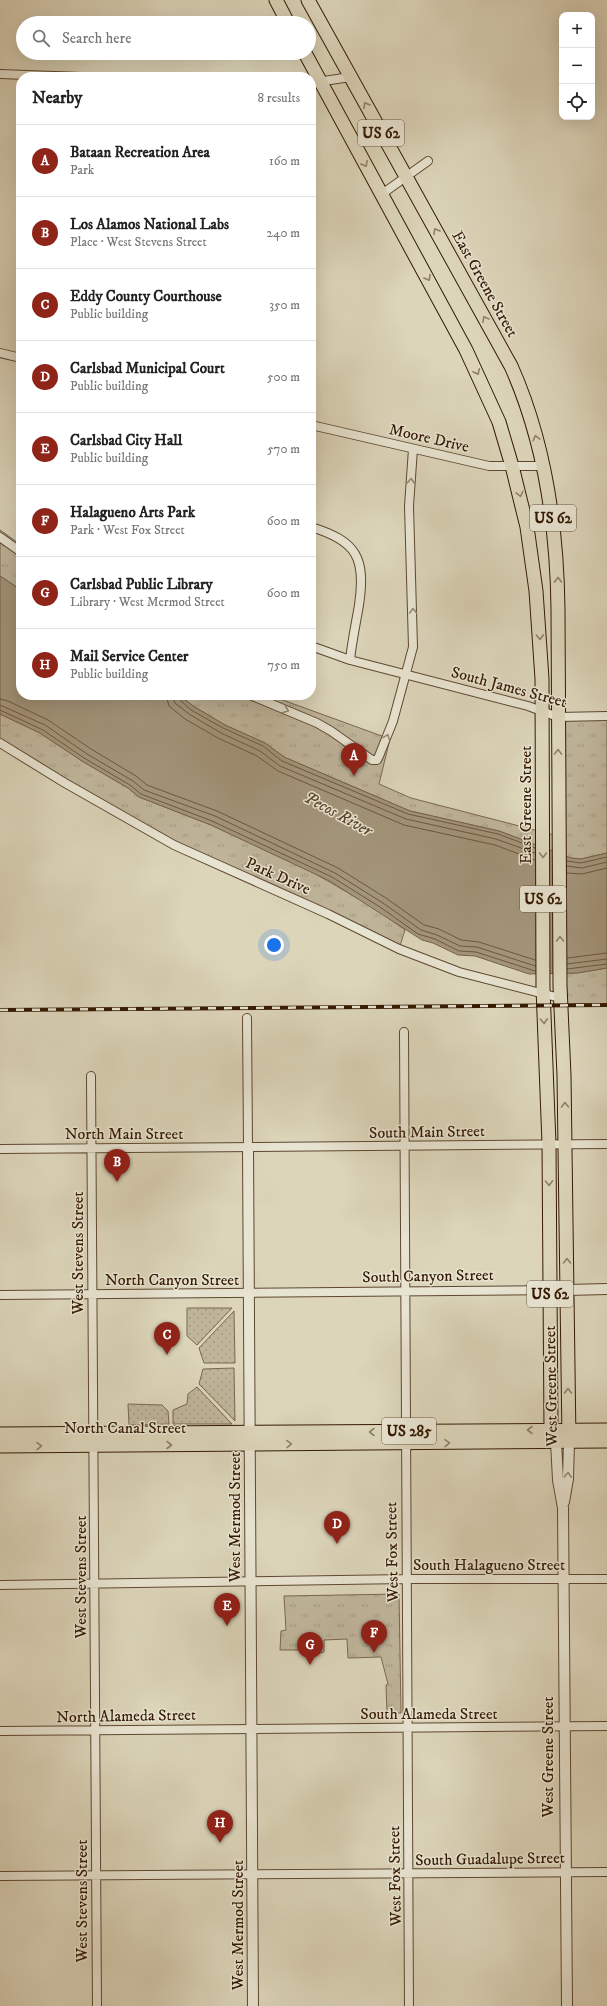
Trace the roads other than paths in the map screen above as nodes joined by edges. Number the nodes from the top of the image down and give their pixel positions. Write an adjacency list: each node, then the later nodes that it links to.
1 (276, 0): 3 (highway)
2 (308, 0): 8 (highway, East Greene Street / US 62)
3 (284, 16)
4 (308, 60): 5 (highway, East Greene Street / US 62)
5 (312, 72)
6 (0, 74): 7 (street)
7 (16, 75)
8 (350, 77): 9 (street); 11 (highway, East Greene Street / US 62, one-way to 8)
9 (316, 83): 12 (highway, East Greene Street / US 62, one-way to 12)
10 (428, 161): 11 (street)
11 (406, 177): 12 (street); 18 (highway, East Greene Street / US 62, one-way to 11)
12 (382, 194): 17 (highway, East Greene Street / US 62, one-way to 17)
13 (0, 354): 14 (street)
14 (16, 357)
15 (316, 426): 16 (street, Moore Drive)
16 (413, 449): 17 (street, Moore Drive); 26 (street, one-way to 16)
17 (512, 466): 18 (street, Moore Drive); 22 (highway, East Greene Street / US 62, one-way to 22)
18 (543, 466): 23 (highway, East Greene Street / US 62, one-way to 18)
19 (316, 530): 25 (street)
20 (0, 537): 21 (street)
21 (16, 548)
22 (538, 609): 23 (highway); 28 (highway, East Greene Street / US 62, one-way to 28)
23 (558, 609): 30 (highway, East Greene Street / US 62)
24 (316, 648): 25 (street, South James Street)
25 (350, 660): 26 (street, South James Street)
26 (406, 675): 27 (street, one-way to 26); 28 (street, South James Street)
27 (262, 700)
28 (542, 710): 30 (street, South James Street); 32 (highway, East Greene Street / US 62, one-way to 32)
29 (607, 716): 30 (street, South James Street)
30 (558, 717): 33 (highway, East Greene Street / US 62, one-way to 30)
31 (0, 743): 32 (street, Park Drive)
32 (543, 989): 33 (street, Park Drive); 37 (highway, East Greene Street / US 62, one-way to 37)
33 (560, 998): 38 (highway, East Greene Street / US 62, one-way to 33)
34 (247, 1018): 41 (street)
35 (404, 1032): 40 (street, West Fox Street)
36 (91, 1076): 43 (street, West Stevens Street)
37 (549, 1144): 38 (street, South Main Street); 40 (street, South Main Street); 46 (highway, West Greene Street / US 62, one-way to 46)
38 (565, 1144): 39 (street, South Main Street); 47 (highway, West Greene Street / US 62, one-way to 38)
39 (607, 1144)
40 (404, 1146): 41 (street, South Main Street); 45 (street, West Fox Street)
41 (248, 1147): 43 (street, North Main Street); 48 (street, West Mermod Street)
42 (0, 1149): 43 (street, North Main Street)
43 (92, 1149): 49 (street, West Stevens Street)
44 (607, 1289): 47 (street, South Canyon Street)
45 (406, 1290): 46 (street, South Canyon Street); 48 (street, South Canyon Street); 54 (street, West Fox Street)
46 (550, 1290): 47 (street, South Canyon Street); 53 (highway, West Greene Street / US 62)
47 (567, 1290): 53 (highway, West Greene Street / US 62, one-way to 47)
48 (248, 1293): 49 (street, North Canyon Street); 56 (street, West Mermod Street)
49 (92, 1294): 50 (street, North Canyon Street); 55 (street, West Stevens Street)
50 (0, 1295)
51 (607, 1430): 53 (highway)
52 (0, 1434): 55 (highway, North Canal Street / US 285)
53 (561, 1436): 54 (highway, US 285); 57 (highway); 61 (street, West Greene Street)
54 (406, 1437): 56 (highway, US 285); 59 (street, West Fox Street)
55 (93, 1439): 56 (highway, North Canal Street / US 285); 58 (highway, North Canal Street / US 285, one-way to 55); 63 (street, West Stevens Street)
56 (250, 1439): 62 (street, West Mermod Street)
57 (607, 1441)
58 (0, 1446)
59 (407, 1579): 61 (street, South Halagueno Street); 62 (street, South Halagueno Street); 67 (street, West Fox Street)
60 (607, 1579): 61 (street, South Halagueno Street)
61 (564, 1580): 66 (street, West Greene Street)
62 (250, 1581): 63 (street, South Halagueno Street); 68 (street, West Mermod Street)
63 (95, 1584): 64 (street, South Halagueno Street); 69 (street, West Stevens Street)
64 (0, 1585)
65 (607, 1726): 66 (street, South Alameda Street)
66 (564, 1727): 67 (street, South Alameda Street); 72 (street, West Greene Street)
67 (408, 1728): 68 (street, South Alameda Street); 73 (street, West Fox Street)
68 (251, 1729): 69 (street, North Alameda Street); 76 (street, West Mermod Street)
69 (96, 1730): 70 (street, North Alameda Street); 75 (street, West Stevens Street)
70 (0, 1731)
71 (607, 1872): 72 (street, South Guadalupe Street)
72 (566, 1873): 73 (street, South Guadalupe Street); 80 (street, West Greene Street)
73 (408, 1874): 76 (street, South Guadalupe Street); 79 (street, West Fox Street)
74 (0, 1876): 75 (street, South Guadalupe Street)
75 (96, 1876): 76 (street, South Guadalupe Street); 77 (street, West Stevens Street)
76 (253, 1876): 78 (street, West Mermod Street)
77 (97, 2006)
78 (253, 2006)
79 (410, 2006)
80 (566, 2006)

